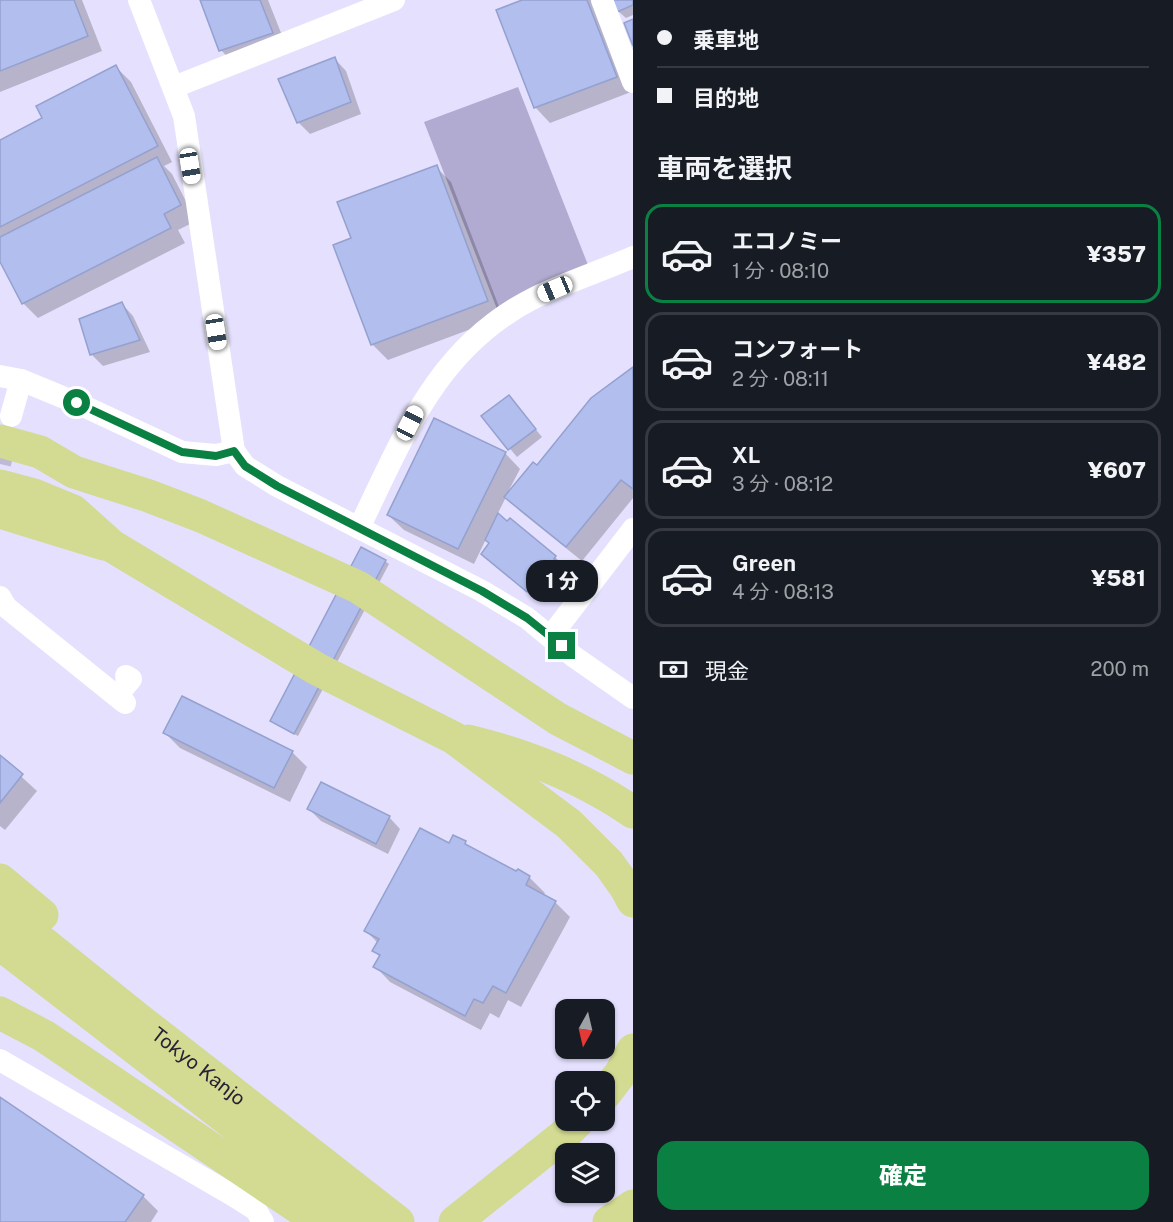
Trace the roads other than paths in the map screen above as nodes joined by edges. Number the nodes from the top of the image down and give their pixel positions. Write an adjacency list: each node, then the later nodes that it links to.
1 (139, 0): 5 (street)
2 (394, 0): 5 (street)
3 (602, 0): 4 (street)
4 (633, 82)
5 (174, 87): 9 (street)
6 (633, 257): 14 (street)
7 (10, 378): 8 (street); 9 (street)
8 (6, 429): 11 (highway)
9 (234, 451): 14 (street)
10 (0, 466): 11 (highway)
11 (74, 472): 21 (highway)
12 (0, 486): 16 (highway)
13 (0, 512): 16 (highway)
14 (359, 528): 18 (street)
15 (633, 528): 18 (street)
16 (112, 546): 22 (highway)
17 (0, 597): 19 (street)
18 (551, 636): 20 (street)
19 (123, 692)
20 (633, 698)
21 (558, 718): 23 (highway); 24 (highway)
22 (454, 738): 25 (highway); 27 (highway)
23 (633, 758)
24 (633, 780)
25 (633, 812)
26 (0, 880): 31 (highway)
27 (633, 902)
28 (0, 908): 31 (highway, Tokyo Kanjo)
29 (0, 944): 39 (highway, Tokyo Kanjo)
30 (0, 1013): 38 (highway)
31 (137, 1018): 40 (highway, Tokyo Kanjo)
32 (633, 1050): 34 (highway)
33 (0, 1060): 37 (street)
34 (615, 1081)
35 (568, 1131): 41 (highway)
36 (633, 1206): 42 (highway)
37 (262, 1222)
38 (320, 1222)
39 (361, 1222)
40 (398, 1222)
41 (455, 1222)
42 (609, 1222)

